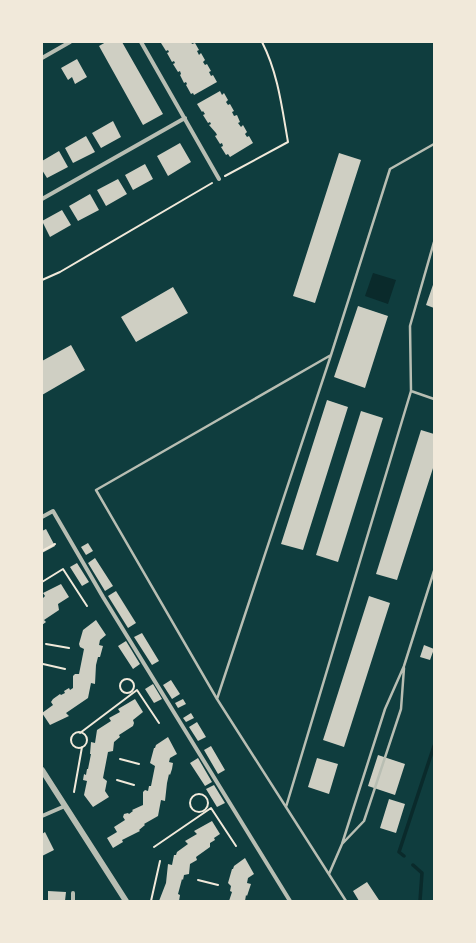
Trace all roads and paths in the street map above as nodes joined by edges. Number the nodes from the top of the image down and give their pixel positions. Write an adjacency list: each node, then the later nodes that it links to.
1 (70, 42): 4 (street)
2 (141, 42): 5 (street)
3 (262, 42): 7 (path)
4 (42, 58)
5 (185, 118): 7 (street); 8 (street)
6 (434, 144): 11 (lane)
7 (219, 179): 10 (path)
8 (42, 199)
9 (434, 242): 12 (lane)
10 (42, 280)
11 (331, 355): 26 (lane); 26 (lane)
12 (412, 391): 13 (lane); 37 (lane)
13 (434, 399)
14 (42, 517): 51 (street)
15 (55, 544): 16 (path)
16 (42, 551)
17 (434, 571): 23 (lane)
18 (42, 582): 19 (path)
19 (87, 606)
20 (46, 644): 21 (path)
21 (68, 648)
22 (42, 664): 24 (path)
23 (404, 666): 40 (lane); 40 (lane)
24 (65, 669)
25 (132, 692): 25 (path); 27 (path); 28 (path)
26 (217, 699): 37 (lane)
27 (159, 723)
28 (80, 733): 29 (path); 29 (path)
29 (82, 747): 35 (path)
30 (120, 759): 31 (path)
31 (139, 764)
32 (42, 770): 36 (street)
33 (117, 780): 34 (path)
34 (134, 785)
35 (74, 792)
36 (64, 806): 39 (street); 49 (street)
37 (286, 807): 44 (lane)
38 (205, 811): 38 (path); 41 (path); 42 (path)
39 (42, 816)
40 (342, 844): 44 (lane)
41 (236, 846)
42 (154, 847)
43 (160, 861): 50 (path)
44 (329, 875): 52 (lane)
45 (198, 880): 46 (path)
46 (218, 885)
47 (73, 893): 48 (street)
48 (73, 901)
49 (126, 901)
50 (151, 901)
51 (290, 901)
52 (346, 901)

